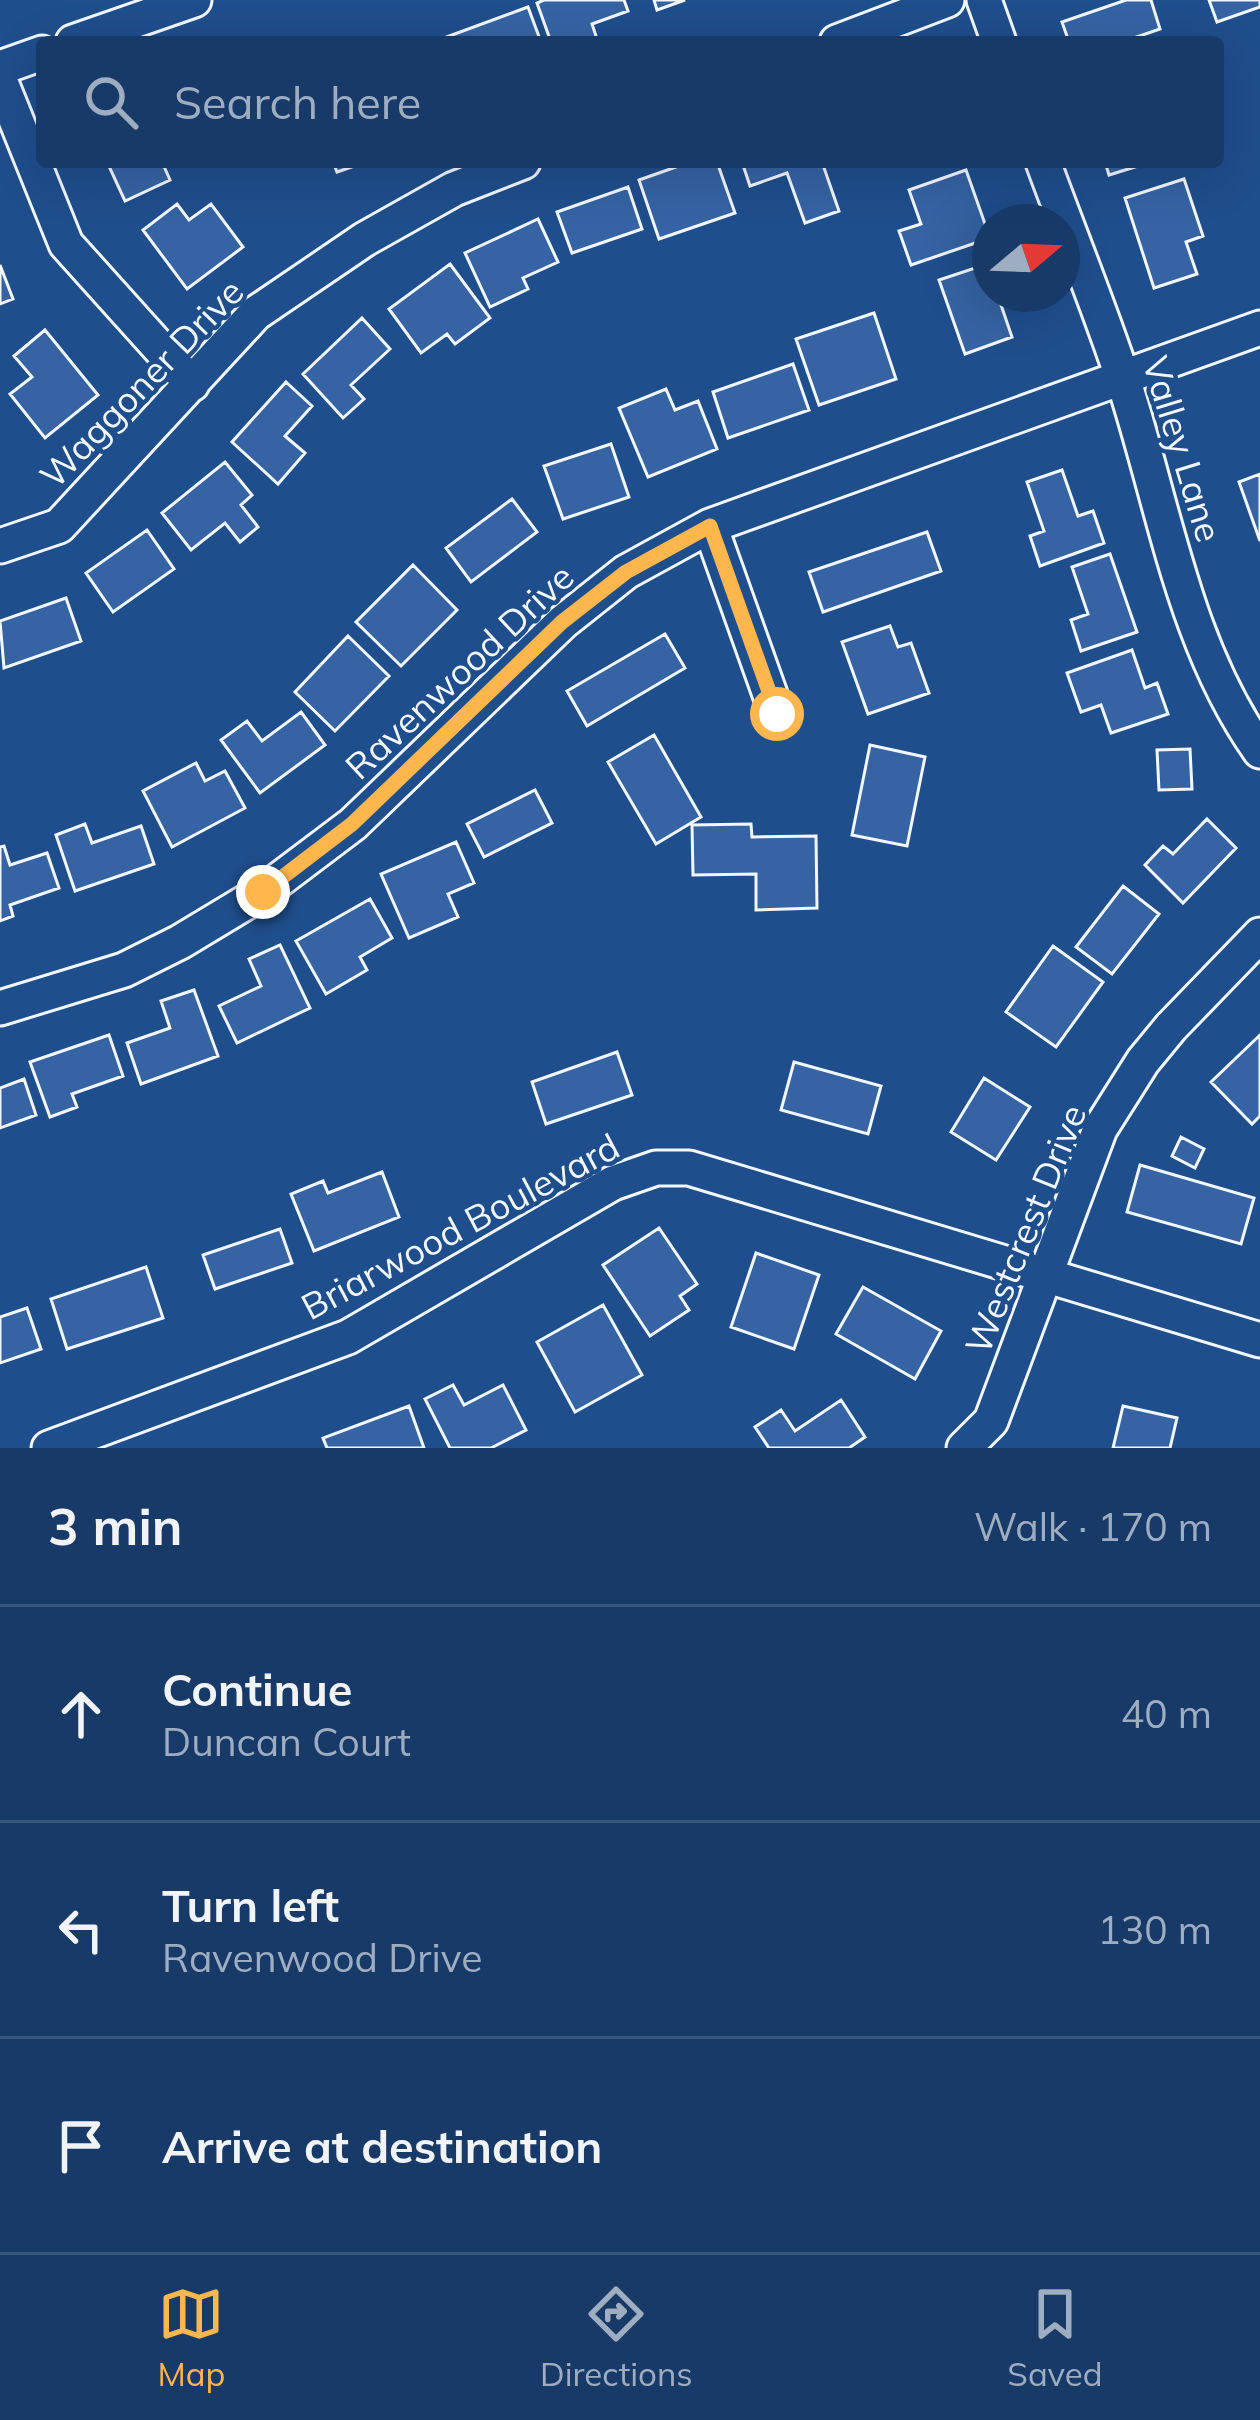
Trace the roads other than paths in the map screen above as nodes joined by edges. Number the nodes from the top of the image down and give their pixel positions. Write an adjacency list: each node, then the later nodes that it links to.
1 (194, 0): 4 (street)
2 (947, 0): 5 (street)
3 (984, 0): 6 (street)
4 (90, 36)
5 (853, 36)
6 (997, 36)
7 (36, 55): 8 (street)
8 (0, 68)
9 (0, 80): 14 (street)
10 (508, 168): 14 (street, Waggoner Drive)
11 (1045, 168): 13 (street, Valley Lane)
12 (1260, 328): 13 (street, Ravenwood Drive)
13 (1122, 377): 15 (street, Ravenwood Drive); 18 (street, Valley Lane)
14 (192, 384): 16 (street, Waggoner Drive)
15 (710, 526): 17 (street); 20 (street, Ravenwood Drive)
16 (0, 545)
17 (777, 714)
18 (1260, 751)
19 (1260, 935): 21 (street, Westcrest Drive)
20 (0, 1008)
21 (1043, 1274): 22 (street, Briarwood Boulevard); 23 (street, Briarwood Boulevard); 24 (street, Westcrest Drive)
22 (1260, 1340)
23 (49, 1448)
24 (964, 1448)

